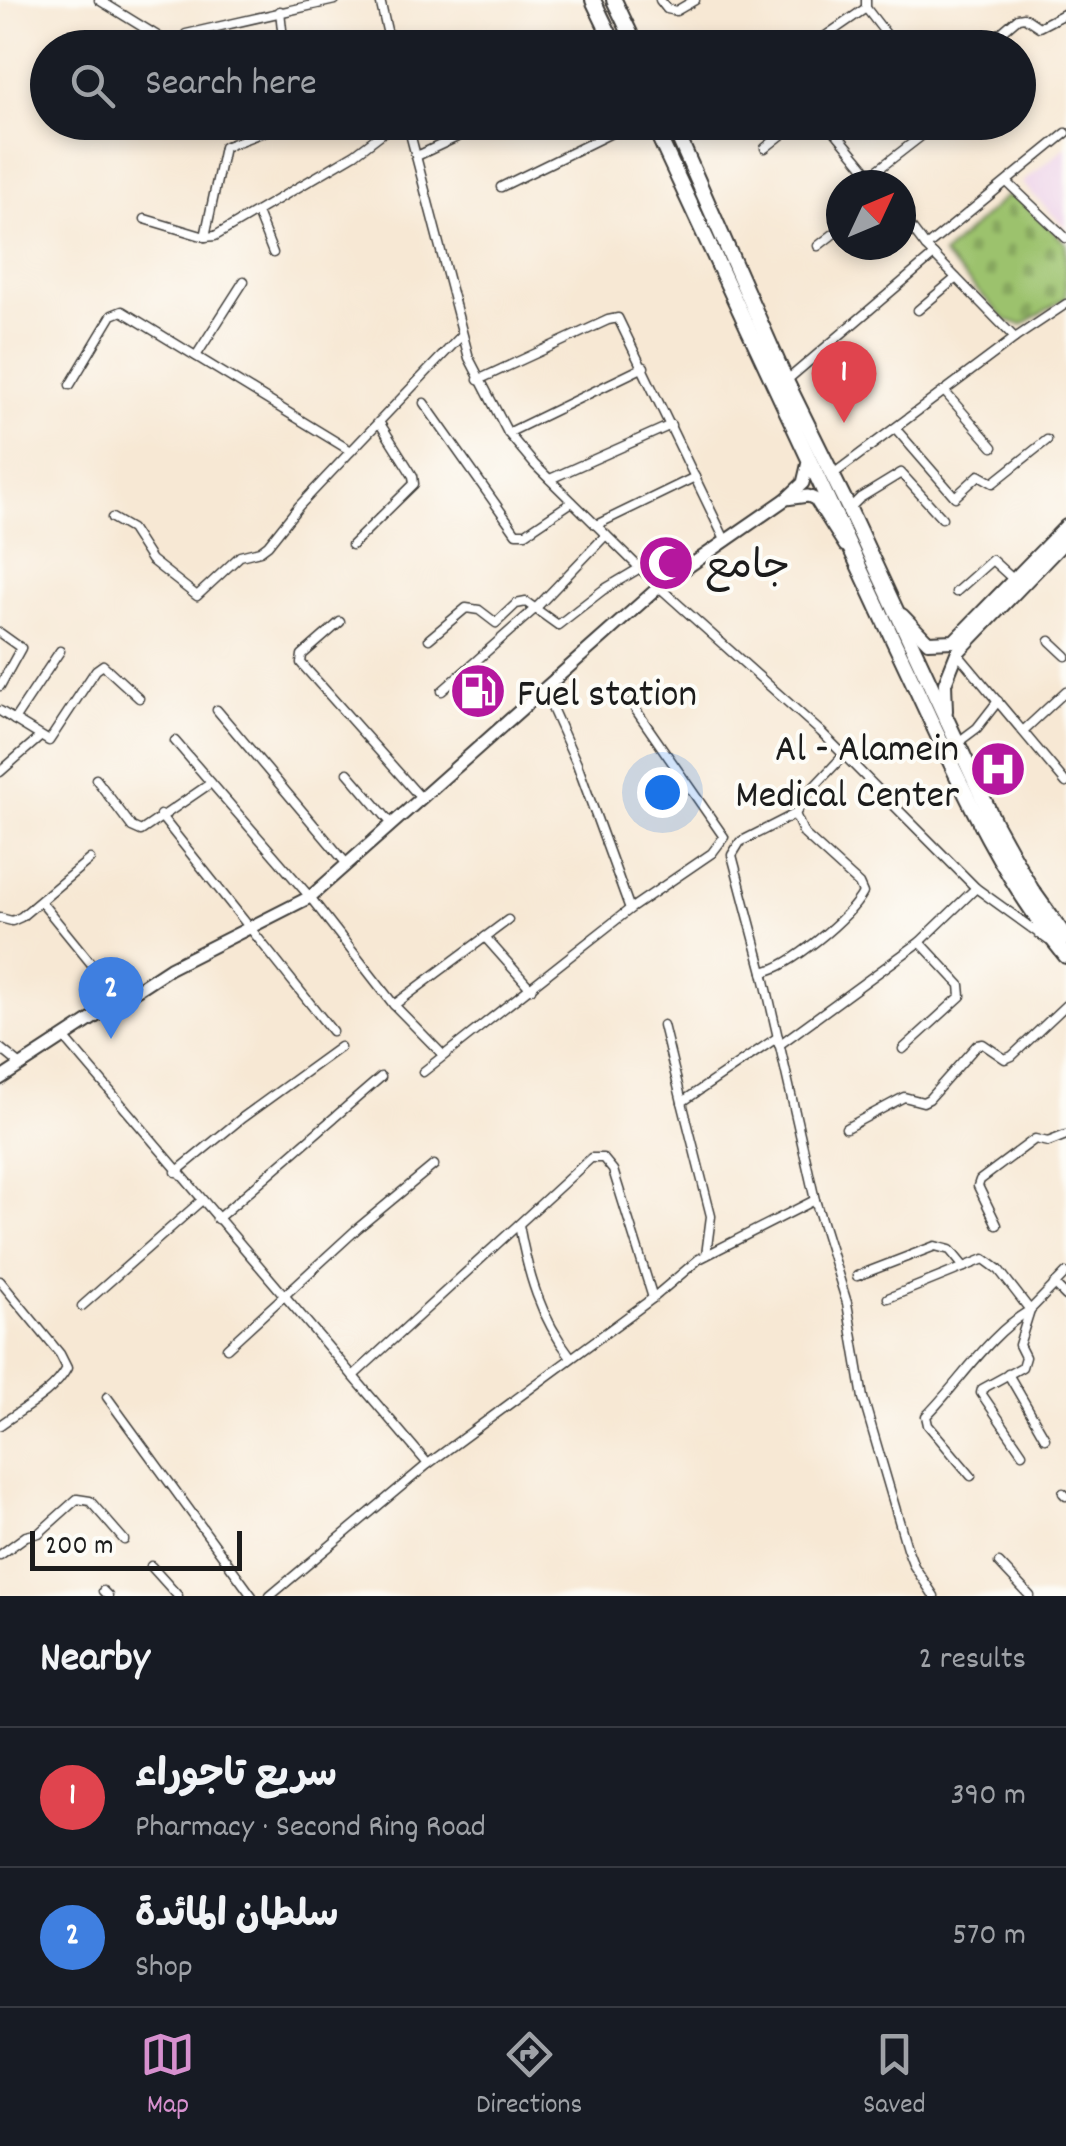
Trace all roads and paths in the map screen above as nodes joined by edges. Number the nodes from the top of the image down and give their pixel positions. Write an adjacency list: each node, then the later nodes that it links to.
1 (99, 0): 11 (street)
2 (335, 0): 9 (street)
3 (380, 0): 14 (street)
4 (593, 0): 15 (highway)
5 (614, 0): 16 (highway)
6 (660, 0): 7 (street)
7 (695, 0)
8 (866, 4): 17 (street); 18 (street)
9 (280, 11): 12 (street); 13 (street)
10 (1066, 14): 19 (street)
11 (148, 30)
12 (202, 30)
13 (282, 30)
14 (387, 30)
15 (607, 30)
16 (628, 30)
17 (832, 30)
18 (884, 30)
19 (1004, 30)
20 (1066, 133): 37 (street)
21 (242, 140): 44 (street)
22 (373, 140): 41 (street)
23 (413, 140): 32 (street)
24 (451, 140): 32 (street)
25 (597, 140): 38 (street)
26 (660, 140): 34 (highway)
27 (680, 140): 33 (highway)
28 (775, 140): 31 (street)
29 (842, 140): 35 (street)
30 (916, 140): 36 (street)
31 (765, 148)
32 (417, 156): 55 (street)
33 (690, 163): 34 (highway); 39 (highway)
34 (673, 167): 40 (highway)
35 (867, 170)
36 (877, 170)
37 (1008, 183): 45 (street); 48 (street)
38 (501, 187)
39 (706, 200): 40 (highway); 60 (highway)
40 (691, 207): 71 (highway)
41 (257, 213): 44 (street); 49 (street)
42 (145, 218): 44 (street)
43 (916, 233): 48 (street)
44 (205, 237)
45 (1066, 238)
46 (826, 240): 47 (street)
47 (818, 246)
48 (926, 246): 50 (street)
49 (273, 253)
50 (934, 255): 51 (street); 60 (street)
51 (956, 278): 54 (street); 56 (street)
52 (244, 281): 57 (street)
53 (1066, 304): 56 (street)
54 (918, 310)
55 (462, 335): 59 (street); 64 (street)
56 (1014, 338): 62 (street)
57 (196, 356): 61 (street); 70 (street)
58 (644, 367): 59 (street); 65 (street); 67 (street)
59 (478, 380): 67 (street)
60 (786, 381): 72 (highway)
61 (70, 385)
62 (944, 391): 66 (street); 69 (street)
63 (424, 402): 76 (street)
64 (379, 422): 70 (street); 85 (street)
65 (671, 424): 73 (street); 74 (street)
66 (895, 428): 68 (street); 72 (street)
67 (508, 433): 74 (street)
68 (1047, 440)
69 (993, 448)
70 (351, 451): 78 (street)
71 (808, 462): 75 (main road); 86 (highway)
72 (832, 475): 77 (highway)
73 (696, 477): 80 (street); 84 (street)
74 (550, 479): 76 (street)
75 (786, 499): 84 (main road); 86 (main road)
76 (572, 502): 80 (street)
77 (850, 510): 79 (street); 90 (highway)
78 (112, 518)
79 (942, 518)
80 (596, 526): 82 (street)
81 (1066, 526): 88 (main road)
82 (606, 535): 87 (street); 92 (street)
83 (1066, 540): 98 (main road)
84 (726, 542): 89 (main road)
85 (352, 545)
86 (854, 556): 136 (highway)
87 (640, 568): 89 (street); 92 (street)
88 (1014, 580): 90 (main road); 91 (street)
89 (658, 587): 101 (main road); 115 (street)
90 (886, 592): 110 (highway)
91 (956, 592)
92 (537, 607): 95 (street); 103 (street)
93 (340, 622): 121 (street)
94 (0, 634): 100 (street)
95 (429, 639)
96 (1050, 641): 99 (street)
97 (60, 651): 109 (street)
98 (957, 654): 105 (street); 110 (main road)
99 (1066, 656)
100 (0, 686)
101 (543, 688): 121 (main road); 130 (street)
102 (1066, 690): 111 (street)
103 (442, 691)
104 (138, 698): 112 (street)
105 (998, 701): 111 (street); 114 (street)
106 (632, 703): 130 (street)
107 (217, 710): 126 (street)
108 (0, 712): 109 (street)
109 (14, 720): 112 (street)
110 (948, 724): 114 (highway)
111 (1023, 732): 120 (street)
112 (40, 737): 116 (street)
113 (176, 741): 119 (street)
114 (957, 743): 136 (highway)
115 (844, 755): 122 (street); 127 (street)
116 (0, 772)
117 (348, 773): 124 (street)
118 (96, 779): 123 (street)
119 (211, 782): 123 (street); 128 (street)
120 (1066, 783)
121 (420, 797): 124 (main road)
122 (794, 814): 137 (street); 137 (street)
123 (160, 816): 133 (street)
124 (392, 824): 126 (main road)
125 (90, 858): 129 (street)
126 (346, 864): 128 (main road)
127 (976, 888): 135 (street); 136 (street)
128 (310, 896): 133 (main road); 140 (street)
129 (41, 902): 131 (street); 139 (street)
130 (630, 910): 138 (street)
131 (0, 918)
132 (508, 920): 134 (street)
133 (251, 926): 139 (main road); 143 (street)
134 (485, 937): 138 (street); 140 (street)
135 (920, 942): 145 (street); 148 (street)
136 (1063, 947)
137 (763, 972): 145 (street)
138 (531, 989): 149 (street)
139 (120, 999): 144 (main road)
140 (394, 1005): 149 (street)
141 (1066, 1006): 155 (street)
142 (663, 1025): 154 (street)
143 (332, 1032)
144 (64, 1037): 150 (main road); 158 (street)
145 (778, 1041): 154 (street); 159 (street)
146 (340, 1047): 158 (street)
147 (0, 1048): 150 (street)
148 (903, 1049)
149 (444, 1055): 151 (street)
150 (21, 1065): 153 (main road)
151 (424, 1072)
152 (380, 1077): 161 (street)
153 (0, 1079)
154 (682, 1102): 164 (street)
155 (846, 1128)
156 (1066, 1135): 163 (street)
157 (434, 1165): 170 (street)
158 (176, 1172): 160 (street)
159 (815, 1200): 164 (street); 193 (street)
160 (202, 1201): 161 (street); 174 (street)
161 (217, 1219): 170 (street)
162 (519, 1224): 172 (street); 177 (street); 179 (street)
163 (997, 1224)
164 (706, 1255): 172 (street)
165 (964, 1266): 167 (street); 173 (street); 175 (street)
166 (1066, 1273): 169 (street)
167 (857, 1276)
168 (0, 1281): 181 (street)
169 (1054, 1284): 171 (street); 175 (street)
170 (282, 1295): 176 (street); 179 (street)
171 (1066, 1296)
172 (653, 1298): 177 (street)
173 (888, 1298)
174 (82, 1306)
175 (1030, 1310): 178 (street); 185 (street)
176 (228, 1348)
177 (570, 1357): 184 (street)
178 (1008, 1374): 182 (street); 183 (street)
179 (353, 1376): 184 (street)
180 (107, 1397): 191 (street)
181 (0, 1425)
182 (1045, 1438)
183 (1022, 1453)
184 (428, 1464): 192 (street)
185 (971, 1476)
186 (124, 1540): 187 (street)
187 (0, 1554)
188 (1000, 1563): 194 (street)
189 (150, 1566): 190 (street)
190 (178, 1596)
191 (252, 1596)
192 (270, 1596)
193 (934, 1596)
194 (1030, 1596)

